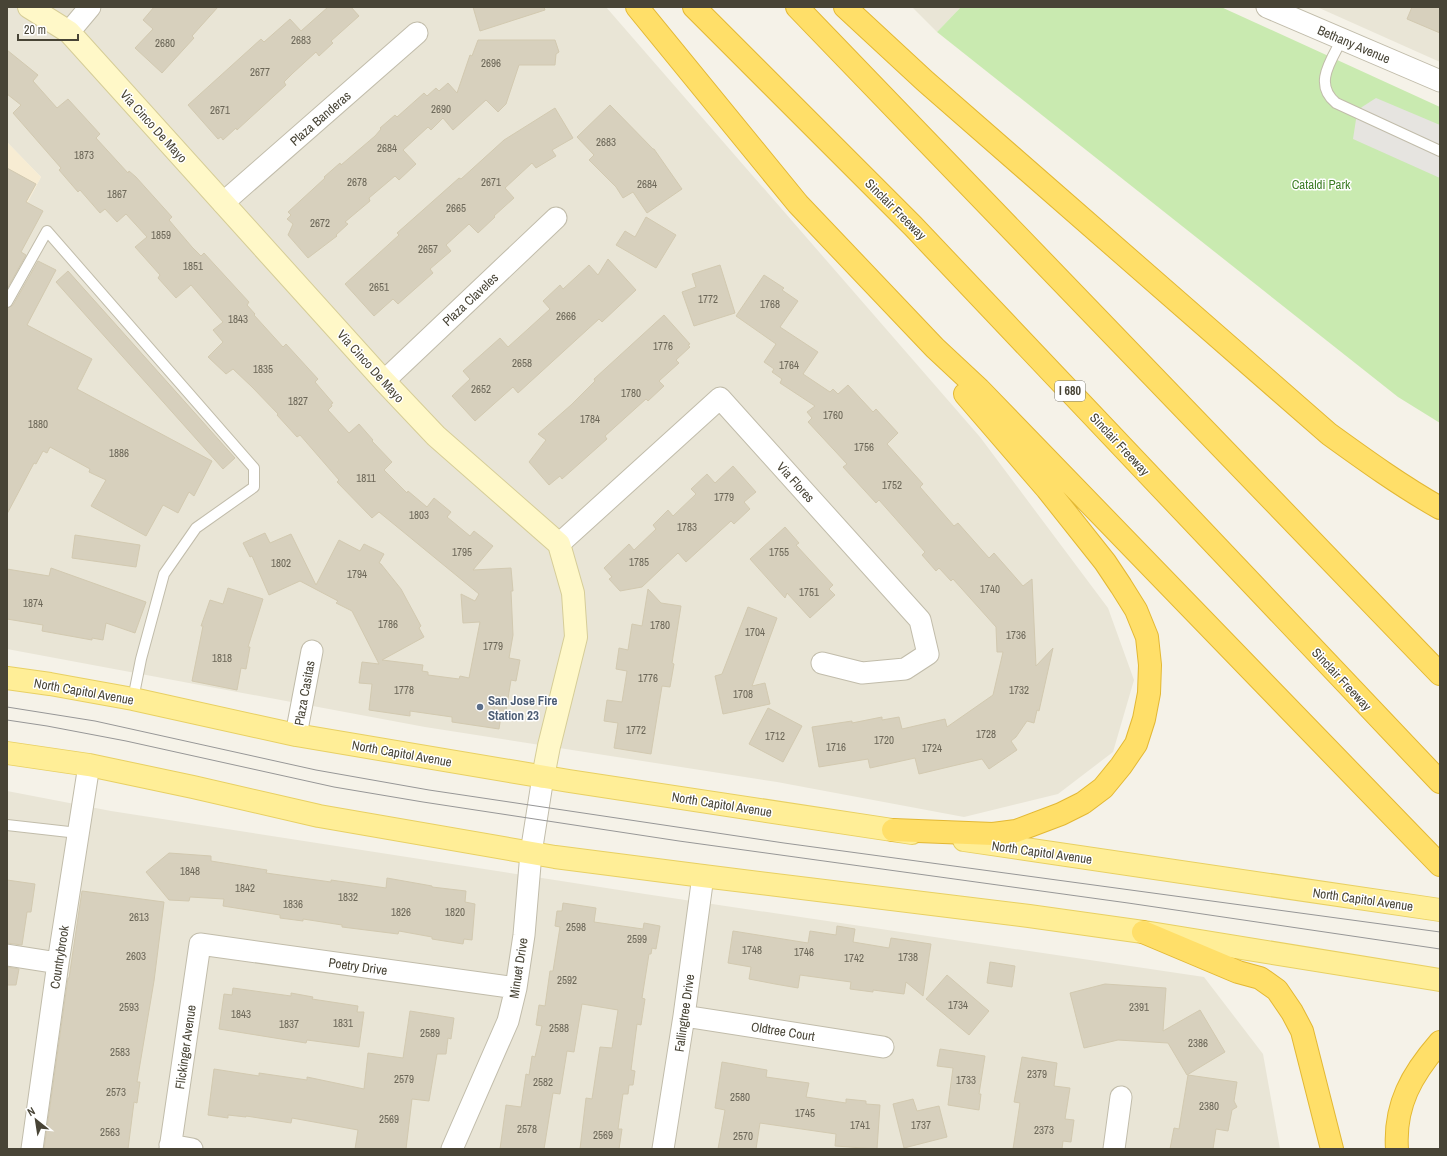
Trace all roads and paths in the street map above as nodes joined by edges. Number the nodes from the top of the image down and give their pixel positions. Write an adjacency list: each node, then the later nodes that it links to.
1 (29, 7): 8 (street, Via Cinco De Mayo)
2 (90, 7): 8 (street)
3 (638, 7): 16 (highway)
4 (694, 7): 29 (highway, Sinclair Freeway / I 680)
5 (797, 7): 22 (highway)
6 (845, 7): 18 (highway)
7 (1267, 7): 10 (street, Bethany Avenue)
8 (69, 32): 13 (street, Via Cinco De Mayo)
9 (417, 33): 13 (street, Plaza Banderas)
10 (1342, 39): 11 (street, Bethany Avenue); 12 (lane)
11 (1440, 81)
12 (1440, 151)
13 (224, 203): 17 (street, Via Cinco De Mayo)
14 (556, 218): 17 (street, Plaza Claveles)
15 (7, 302): 24 (lane)
16 (935, 348): 31 (highway); 34 (highway)
17 (384, 381): 19 (street, Via Cinco De Mayo)
18 (1440, 508)
19 (559, 544): 21 (street, Via Flores); 28 (street)
20 (312, 651): 25 (street, Plaza Casitas)
21 (822, 663)
22 (1440, 674)
23 (7, 678): 24 (main road, North Capitol Avenue)
24 (133, 699): 25 (main road, North Capitol Avenue)
25 (296, 735): 28 (main road, North Capitol Avenue)
26 (7, 753): 27 (main road)
27 (89, 765): 32 (street, Countrybrook); 33 (main road)
28 (543, 777): 31 (main road, North Capitol Avenue); 33 (street, Minuet Drive)
29 (1440, 782)
30 (7, 825): 32 (lane)
31 (893, 830): 36 (main road, North Capitol Avenue)
32 (78, 833): 40 (street, Countrybrook)
33 (531, 853): 35 (main road); 42 (street, Minuet Drive)
34 (1440, 865)
35 (703, 876): 37 (main road); 43 (street, Fallingtree Drive)
36 (1440, 910)
37 (1144, 932): 41 (main road); 53 (highway)
38 (200, 944): 42 (street, Poetry Drive); 47 (street, Flickinger Avenue)
39 (7, 955): 40 (street)
40 (58, 963): 48 (street, Countrybrook)
41 (1440, 980)
42 (516, 988): 50 (street, Minuet Drive)
43 (684, 1016): 45 (street, Oldtree Court); 51 (street, Fallingtree Drive)
44 (1440, 1042): 54 (highway)
45 (884, 1047)
46 (1122, 1097): 52 (street)
47 (170, 1147): 49 (street)
48 (32, 1149)
49 (192, 1149)
50 (452, 1149)
51 (663, 1149)
52 (1114, 1149)
53 (1332, 1149)
54 (1397, 1149)

